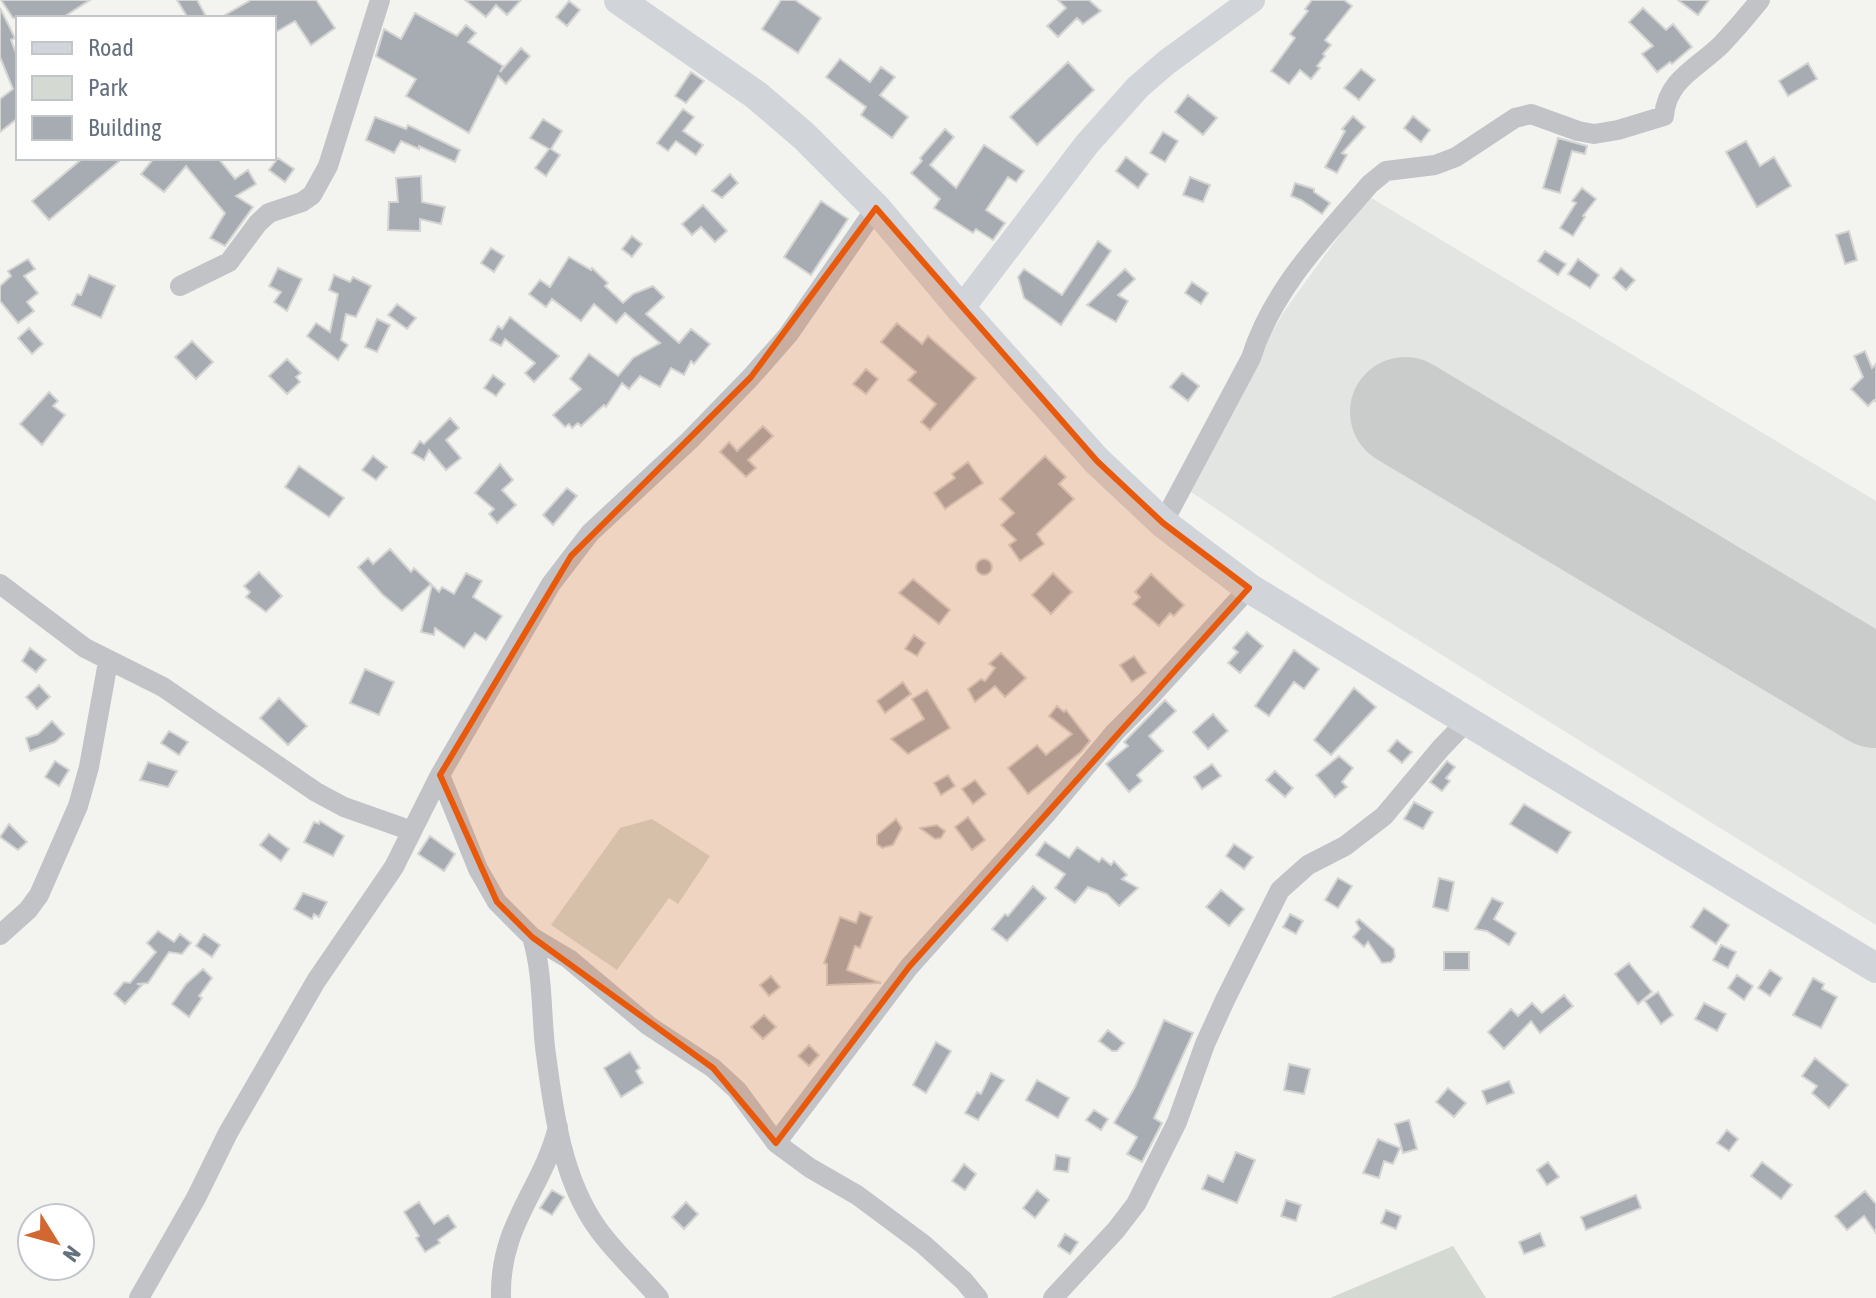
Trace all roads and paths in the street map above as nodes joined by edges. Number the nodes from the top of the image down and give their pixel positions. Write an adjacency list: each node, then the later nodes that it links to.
1 (380, 0): 6 (street)
2 (619, 0): 5 (main road)
3 (1252, 0): 7 (street)
4 (1760, 0): 8 (street)
5 (876, 208): 7 (main road); 13 (street)
6 (180, 286)
7 (961, 309): 8 (main road)
8 (1163, 523): 10 (main road)
9 (0, 584): 11 (street)
10 (1249, 588): 12 (main road); 19 (street)
11 (108, 662): 14 (street); 15 (street)
12 (1467, 721): 17 (main road); 24 (street)
13 (440, 775): 14 (street); 16 (street)
14 (412, 831): 20 (street)
15 (0, 935)
16 (532, 937): 18 (street); 19 (street)
17 (1876, 968)
18 (558, 1127): 21 (street); 22 (street)
19 (776, 1143): 23 (street)
20 (139, 1298)
21 (501, 1298)
22 (659, 1298)
23 (978, 1298)
24 (1053, 1298)

